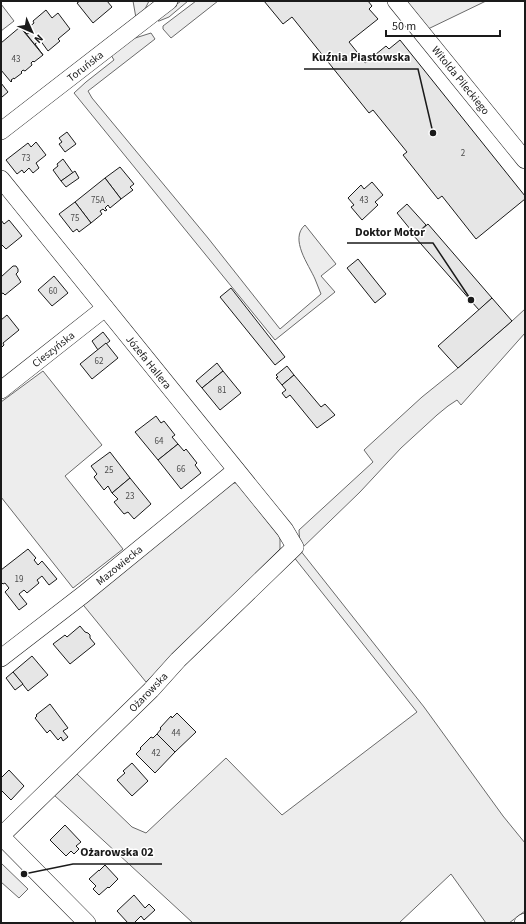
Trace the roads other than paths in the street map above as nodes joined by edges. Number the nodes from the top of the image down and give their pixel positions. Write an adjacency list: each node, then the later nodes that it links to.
1 (169, 1): 3 (street, Toruńska)
2 (396, 1): 4 (street, Witolda Pileckiego)
3 (1, 131)
4 (525, 160)
5 (1, 179): 6 (street, Józefa Hallera)
6 (105, 308): 7 (street, Cieszyńska); 8 (street, Józefa Hallera)
7 (1, 390)
8 (236, 470): 9 (street, Józefa Hallera); 10 (street, Mazowiecka)
9 (295, 547): 11 (street, Ożarowska)
10 (1, 658)
11 (1, 836): 12 (street)
12 (87, 923)

